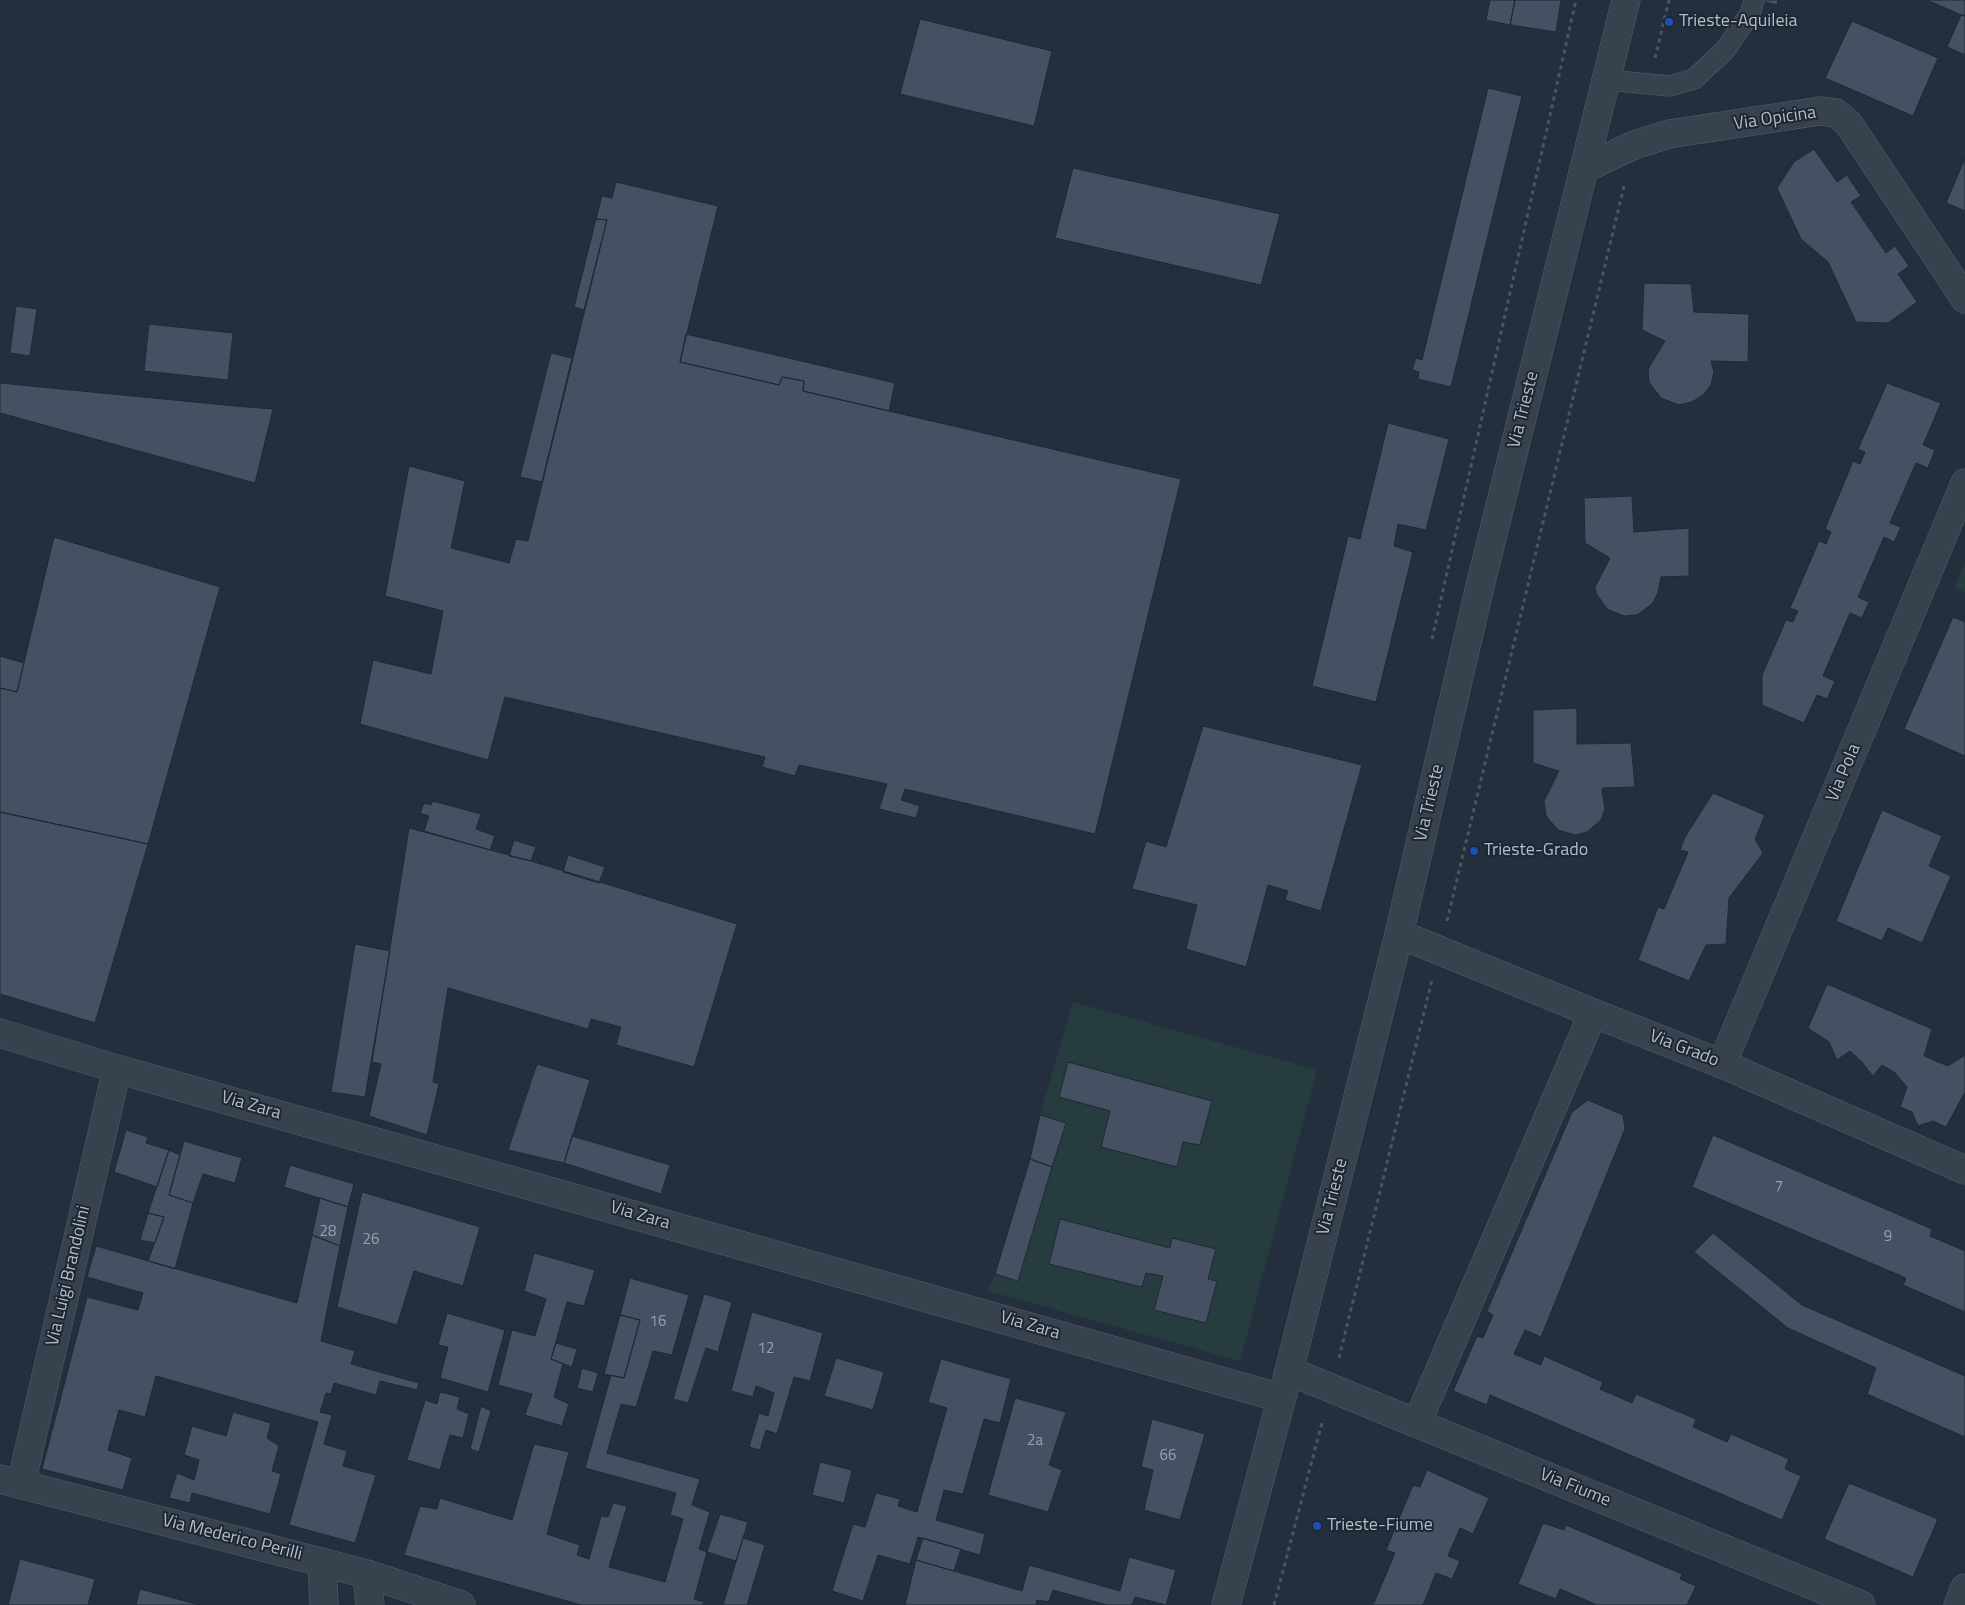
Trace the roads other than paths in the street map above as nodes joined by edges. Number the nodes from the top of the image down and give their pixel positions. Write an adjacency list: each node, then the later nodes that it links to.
1 (1626, 0): 3 (street, Via Trieste)
2 (1754, 0): 3 (lane)
3 (1607, 80): 4 (street, Via Trieste)
4 (1584, 170): 5 (street, Via Opicina); 7 (street, Via Trieste)
5 (1965, 299)
6 (1965, 482): 10 (street, Via Pola)
7 (1399, 934): 8 (street, Via Grado); 13 (street, Via Trieste)
8 (1593, 1013): 10 (street, Via Grado); 15 (street)
9 (0, 1033): 11 (street, Via Zara)
10 (1722, 1064): 12 (street, Via Grado)
11 (116, 1069): 14 (street, Via Zara); 16 (street, Via Luigi Brandolini)
12 (1965, 1170)
13 (1290, 1371): 14 (street, Via Trieste); 15 (street, Via Fiume)
14 (1281, 1398): 23 (street, Via Trieste)
15 (1417, 1423): 24 (street, Via Fiume)
16 (10, 1481): 17 (street, Via Mederico Perilli)
17 (322, 1562): 18 (street, Via Mederico Perilli); 20 (street)
18 (367, 1574): 21 (street); 22 (street, Via Mederico Perilli)
19 (1965, 1588): 25 (street)
20 (324, 1605)
21 (370, 1605)
22 (461, 1605)
23 (1226, 1605)
24 (1861, 1605)
25 (1958, 1605)

